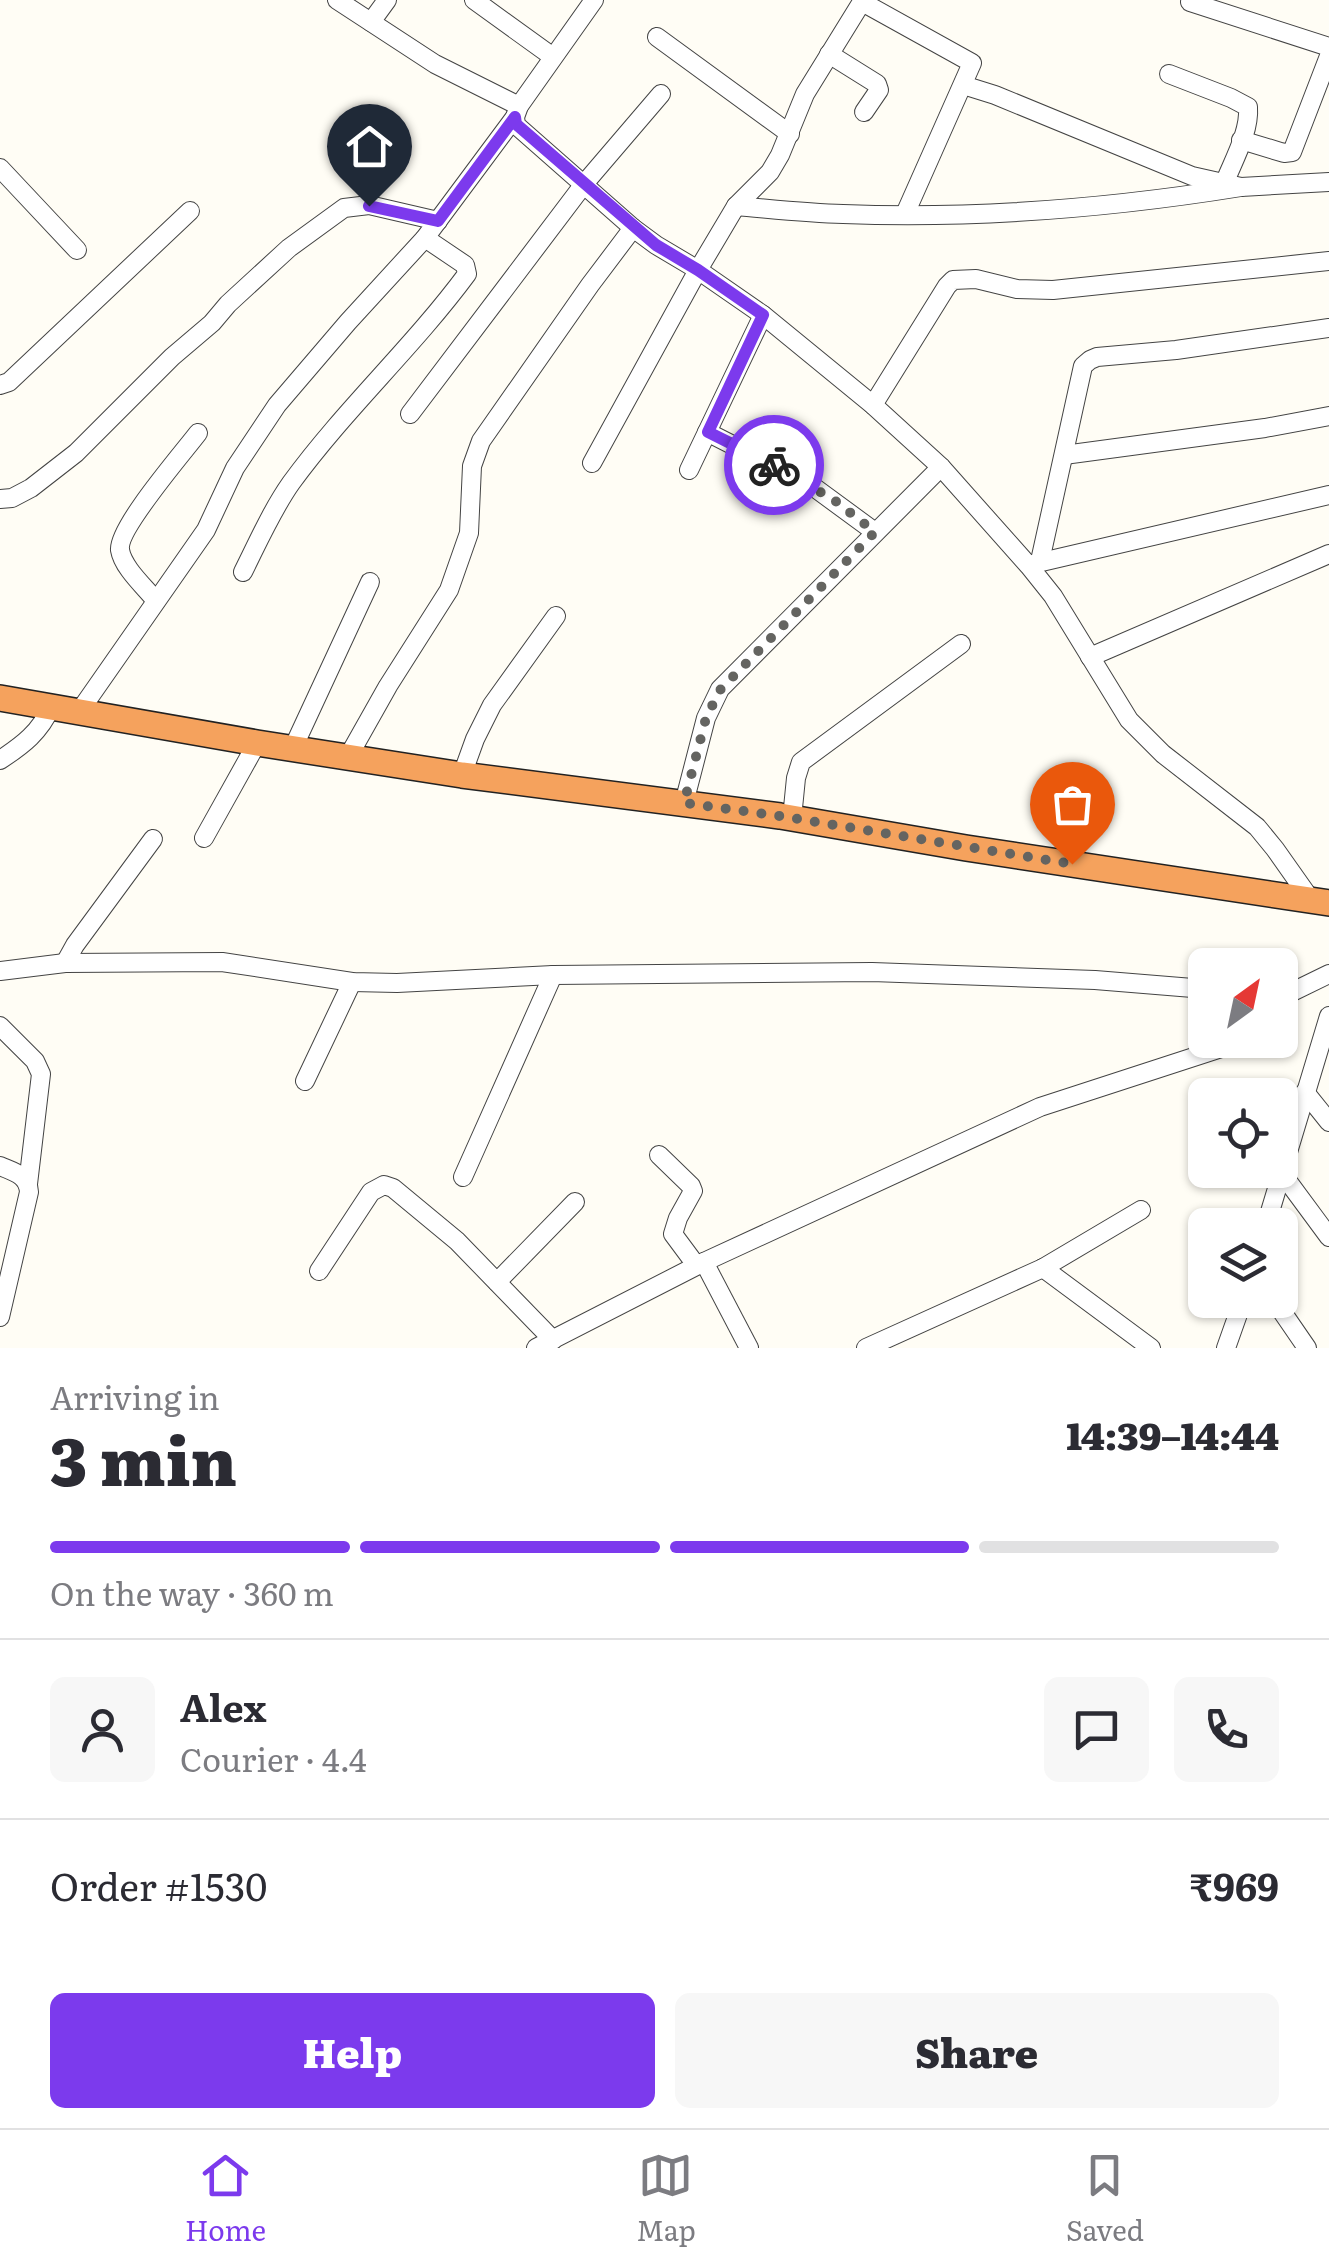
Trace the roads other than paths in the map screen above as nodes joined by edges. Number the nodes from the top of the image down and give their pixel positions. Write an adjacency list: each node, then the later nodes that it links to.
1 (337, 0): 7 (street)
2 (386, 0): 7 (street)
3 (474, 0): 12 (street)
4 (594, 0): 12 (street)
5 (862, 1): 10 (street); 14 (street)
6 (1190, 2): 9 (street)
7 (371, 22): 16 (street)
8 (657, 37): 18 (street)
9 (1329, 47)
10 (829, 54): 17 (street); 18 (street)
11 (1329, 56): 19 (street)
12 (553, 57): 16 (street)
13 (1168, 74): 19 (street)
14 (963, 86): 23 (street); 26 (street)
15 (661, 94): 22 (street)
16 (517, 111): 22 (street); 27 (street)
17 (864, 112)
18 (790, 134): 24 (street)
19 (1241, 140): 23 (street)
20 (0, 168): 30 (street)
21 (1329, 182): 23 (street)
22 (584, 184): 28 (street); 37 (street)
23 (1233, 186): 26 (street)
24 (736, 206): 26 (street); 32 (street)
25 (190, 211): 35 (street)
26 (905, 214)
27 (438, 221): 29 (street); 46 (street)
28 (633, 228): 32 (street); 61 (street)
29 (425, 238): 50 (street); 52 (street)
30 (77, 250)
31 (1329, 261): 36 (street)
32 (698, 270): 33 (street); 42 (street)
33 (763, 315): 36 (street); 39 (street)
34 (1329, 328): 41 (street)
35 (0, 386)
36 (873, 405): 43 (street)
37 (410, 414)
38 (1329, 416): 41 (street)
39 (708, 432): 44 (street); 47 (street)
40 (198, 434): 52 (street)
41 (1064, 456): 49 (street)
42 (592, 463)
43 (941, 468): 47 (street); 49 (street)
44 (689, 470)
45 (1329, 494): 49 (street)
46 (0, 499)
47 (875, 532): 64 (street)
48 (1329, 554): 55 (street)
49 (1035, 563): 55 (street)
50 (243, 572)
51 (370, 582): 60 (street)
52 (156, 601): 58 (street)
53 (556, 616): 63 (street)
54 (961, 644): 65 (street)
55 (1090, 656): 68 (street)
56 (0, 698): 57 (highway)
57 (51, 707): 58 (highway); 62 (street)
58 (79, 712): 59 (highway)
59 (258, 743): 60 (highway); 66 (street)
60 (293, 748): 61 (highway)
61 (348, 756): 63 (highway)
62 (0, 760)
63 (462, 775): 64 (highway)
64 (684, 803): 65 (highway)
65 (792, 818): 68 (highway)
66 (204, 838)
67 (153, 839): 69 (street)
68 (1320, 902)
69 (65, 963): 70 (street); 73 (street)
70 (0, 971)
71 (1329, 974): 74 (street)
72 (554, 975): 73 (street); 75 (street); 85 (street)
73 (352, 982): 79 (street)
74 (1298, 987)
75 (1188, 988)
76 (1329, 1016): 80 (street)
77 (0, 1026): 86 (street)
78 (1191, 1058): 91 (street)
79 (304, 1081)
80 (1306, 1092): 81 (street); 82 (street)
81 (1298, 1118)
82 (1329, 1122)
83 (659, 1155): 91 (street)
84 (0, 1166): 86 (street)
85 (462, 1176)
86 (28, 1184): 95 (street)
87 (1293, 1188): 90 (street)
88 (575, 1202): 94 (street)
89 (1141, 1210): 92 (street)
90 (1329, 1236)
91 (700, 1264): 98 (street); 100 (street)
92 (1043, 1268): 99 (street); 101 (street)
93 (319, 1271): 94 (street)
94 (496, 1282): 98 (street)
95 (0, 1316)
96 (1237, 1318): 102 (street)
97 (1286, 1318): 103 (street)
98 (546, 1345)
99 (1143, 1346)
100 (749, 1348)
101 (866, 1348)
102 (1226, 1348)
103 (1307, 1348)

